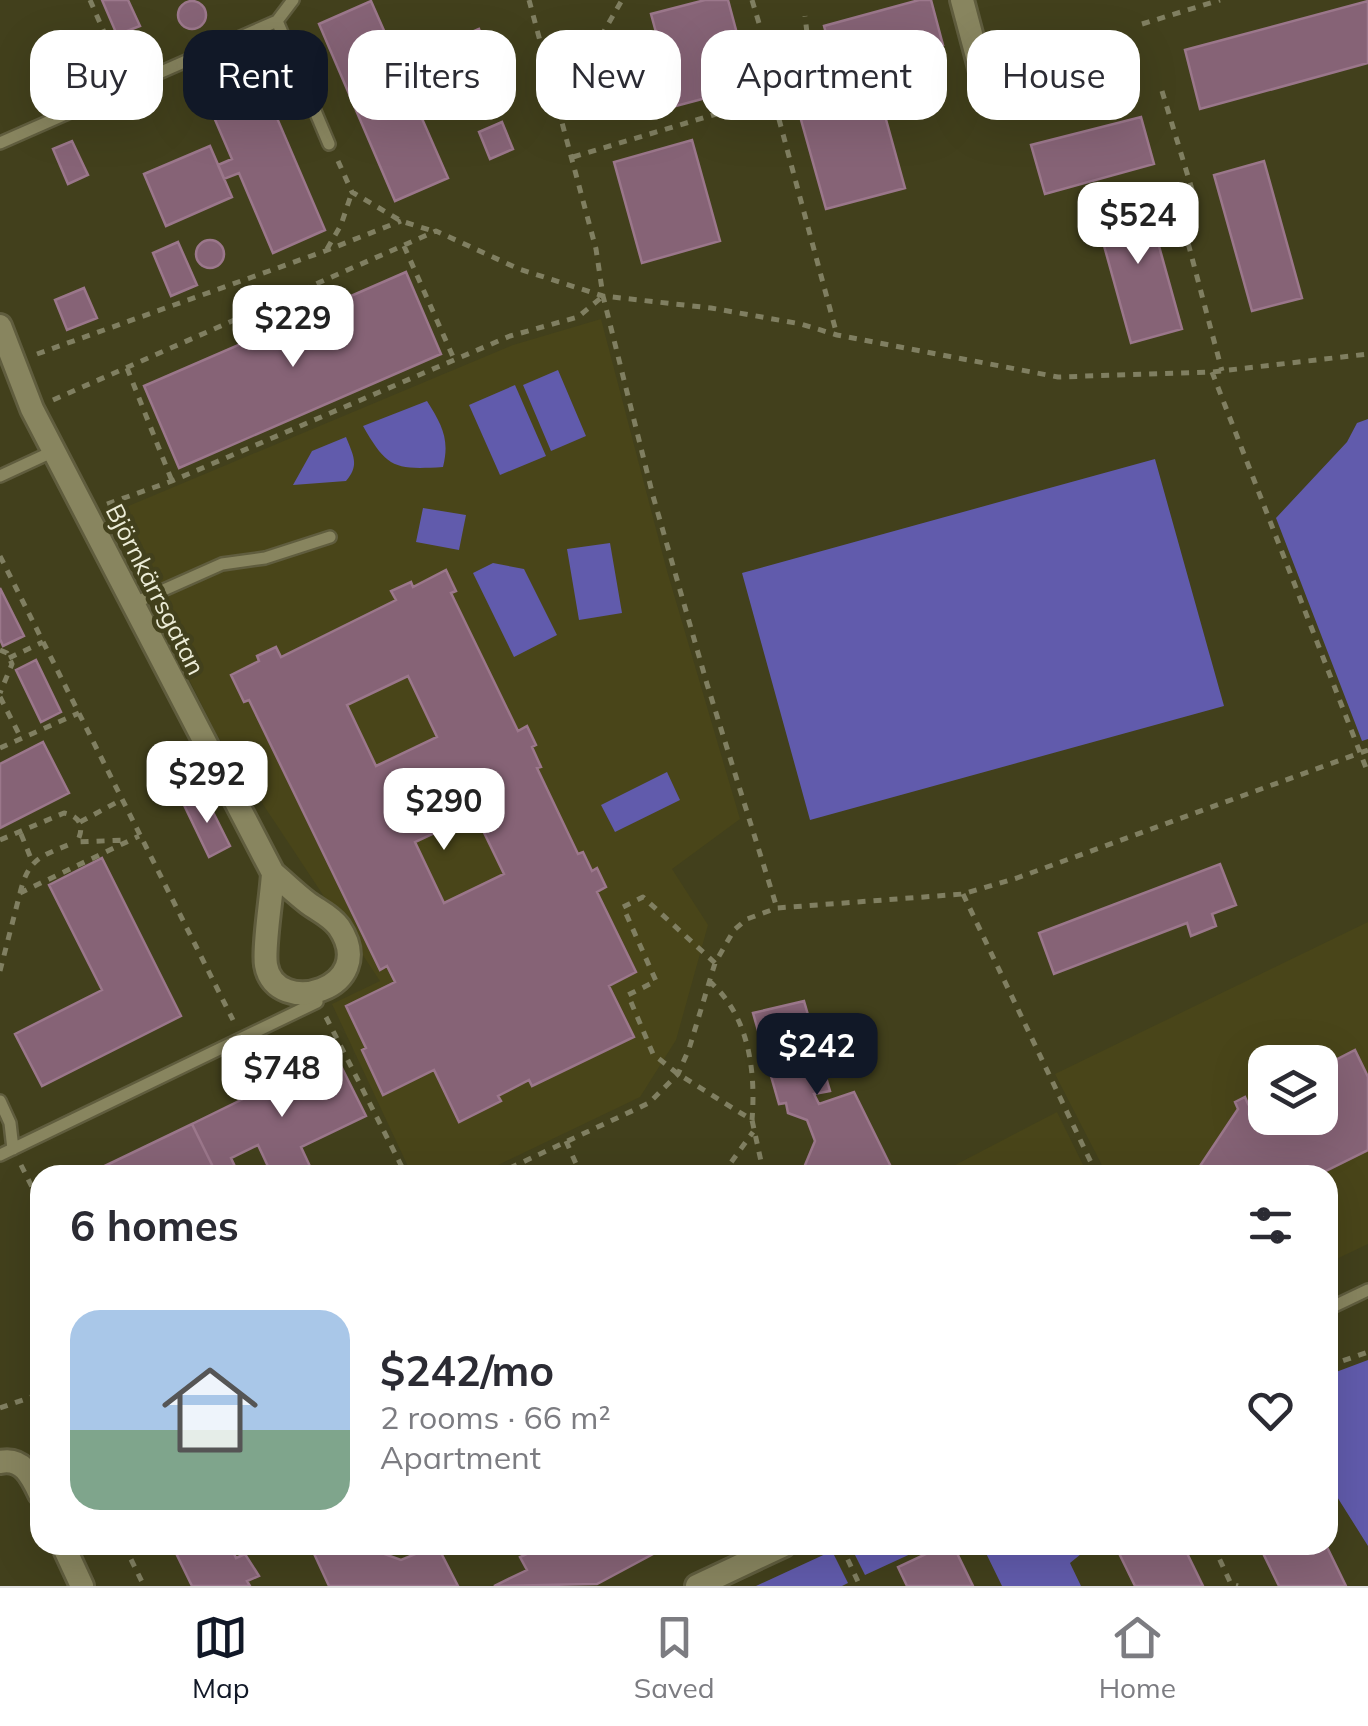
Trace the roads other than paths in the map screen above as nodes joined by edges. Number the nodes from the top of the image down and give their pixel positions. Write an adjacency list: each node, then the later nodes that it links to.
1 (293, 0): 3 (lane)
2 (962, 0): 4 (street)
3 (277, 21): 5 (lane); 6 (lane)
4 (970, 30)
5 (0, 143)
6 (330, 144)
7 (0, 326): 8 (street, Björnkärrsgatan)
8 (54, 451): 9 (lane); 11 (street, Björnkärrsgatan)
9 (0, 476)
10 (330, 537): 11 (lane)
11 (132, 604): 12 (street, Björnkärrsgatan)
12 (274, 873): 13 (street); 13 (street, Björnkärrsgatan)
13 (315, 998): 15 (lane)
14 (0, 1100): 15 (lane)
15 (13, 1149): 16 (lane)
16 (0, 1155)
17 (1368, 1290): 18 (lane)
18 (1338, 1305)
19 (0, 1462): 20 (street)
20 (30, 1474)
21 (68, 1555): 23 (street)
22 (748, 1555): 24 (street)
23 (82, 1586)
24 (697, 1586)

